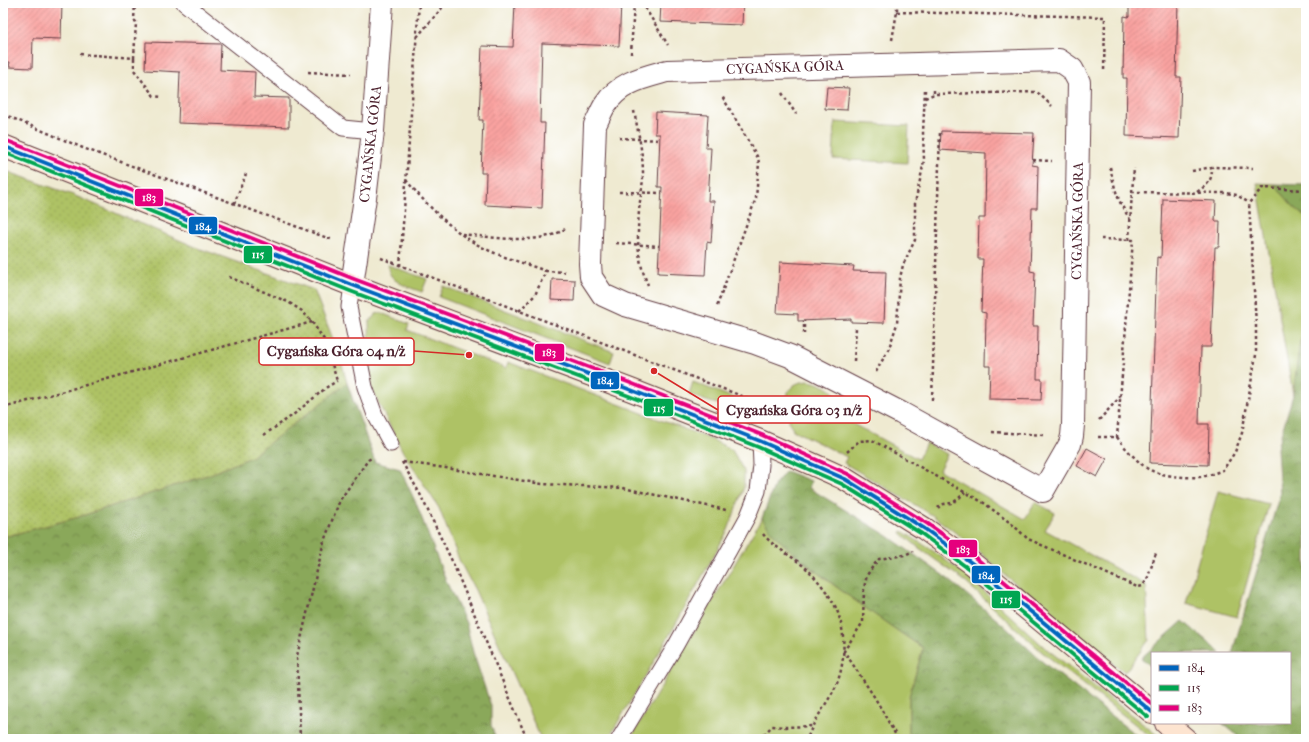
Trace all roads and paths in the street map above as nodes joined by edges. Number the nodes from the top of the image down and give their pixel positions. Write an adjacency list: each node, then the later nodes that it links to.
1 (135, 3): 13 (path)
2 (184, 3): 16 (lane)
3 (382, 3): 19 (street, CYGAŃSKA GÓRA)
4 (419, 3): 11 (path)
5 (452, 3): 11 (path)
6 (634, 3): 20 (path)
7 (642, 3): 17 (path)
8 (897, 3): 9 (path)
9 (897, 12): 10 (path); 15 (path)
10 (911, 12)
11 (417, 37): 35 (path)
12 (80, 54): 13 (path)
13 (134, 58): 22 (path)
14 (930, 63): 15 (street, CYGAŃSKA GÓRA); 21 (path); 23 (path); 47 (street, CYGAŃSKA GÓRA)
15 (890, 64): 18 (street, CYGAŃSKA GÓRA)
16 (270, 70): 19 (path); 26 (lane)
17 (684, 70): 18 (street, CYGAŃSKA GÓRA); 20 (street, CYGAŃSKA GÓRA)
18 (708, 70): 59 (path)
19 (378, 75): 26 (street, CYGAŃSKA GÓRA)
20 (628, 84): 39 (path); 73 (street, CYGAŃSKA GÓRA)
21 (934, 94): 23 (path); 24 (path)
22 (162, 97)
23 (925, 98): 64 (path)
24 (1054, 108)
25 (3, 114): 43 (path)
26 (372, 131): 52 (street, CYGAŃSKA GÓRA)
27 (940, 131): 69 (path)
28 (3, 146): 56 (street)
29 (1110, 167): 44 (path)
30 (1212, 167): 32 (path); 33 (path); 40 (path)
31 (1134, 168): 38 (path)
32 (1253, 168)
33 (1192, 171)
34 (246, 174): 43 (path)
35 (406, 180): 46 (path); 53 (path)
36 (1306, 190): 42 (path)
37 (614, 192): 39 (path)
38 (1132, 192): 40 (path); 44 (path)
39 (642, 193): 41 (path); 50 (path)
40 (1196, 193): 42 (path)
41 (662, 194)
42 (1248, 203): 74 (path)
43 (234, 204): 52 (path)
44 (1130, 220): 48 (path)
45 (569, 225): 46 (path)
46 (462, 234): 54 (path)
47 (1076, 238): 48 (path); 73 (street, CYGAŃSKA GÓRA)
48 (1129, 240): 67 (path)
49 (613, 243): 50 (path)
50 (638, 245): 51 (path); 57 (path)
51 (660, 246)
52 (358, 249): 53 (path); 56 (street, CYGAŃSKA GÓRA)
53 (400, 266): 60 (path)
54 (546, 271)
55 (229, 277): 61 (path)
56 (352, 285): 75 (street); 76 (lane)
57 (650, 292)
58 (535, 295): 60 (path)
59 (716, 307)
60 (519, 311): 68 (path)
61 (312, 322): 66 (path); 70 (path)
62 (856, 328): 63 (path)
63 (854, 363)
64 (875, 374)
65 (341, 378): 66 (path)
66 (337, 381): 72 (path)
67 (1120, 397): 73 (path); 74 (path)
68 (747, 398)
69 (932, 405)
70 (3, 408)
71 (987, 432): 73 (path)
72 (264, 435)
73 (1078, 436): 74 (path)
74 (1117, 437)
75 (760, 441): 79 (lane); 83 (street)
76 (391, 444): 78 (path); 86 (path)
77 (842, 455): 81 (path)
78 (402, 462): 79 (path); 87 (path)
79 (748, 516): 82 (path); 88 (lane)
80 (915, 550): 82 (path)
81 (1156, 554)
82 (844, 651): 85 (path); 91 (path)
83 (1151, 711)
84 (1167, 724): 92 (street)
85 (812, 726): 89 (path); 90 (path)
86 (300, 739)
87 (527, 739)
88 (619, 739)
89 (760, 739)
90 (807, 739)
91 (898, 739)
92 (1185, 739)

